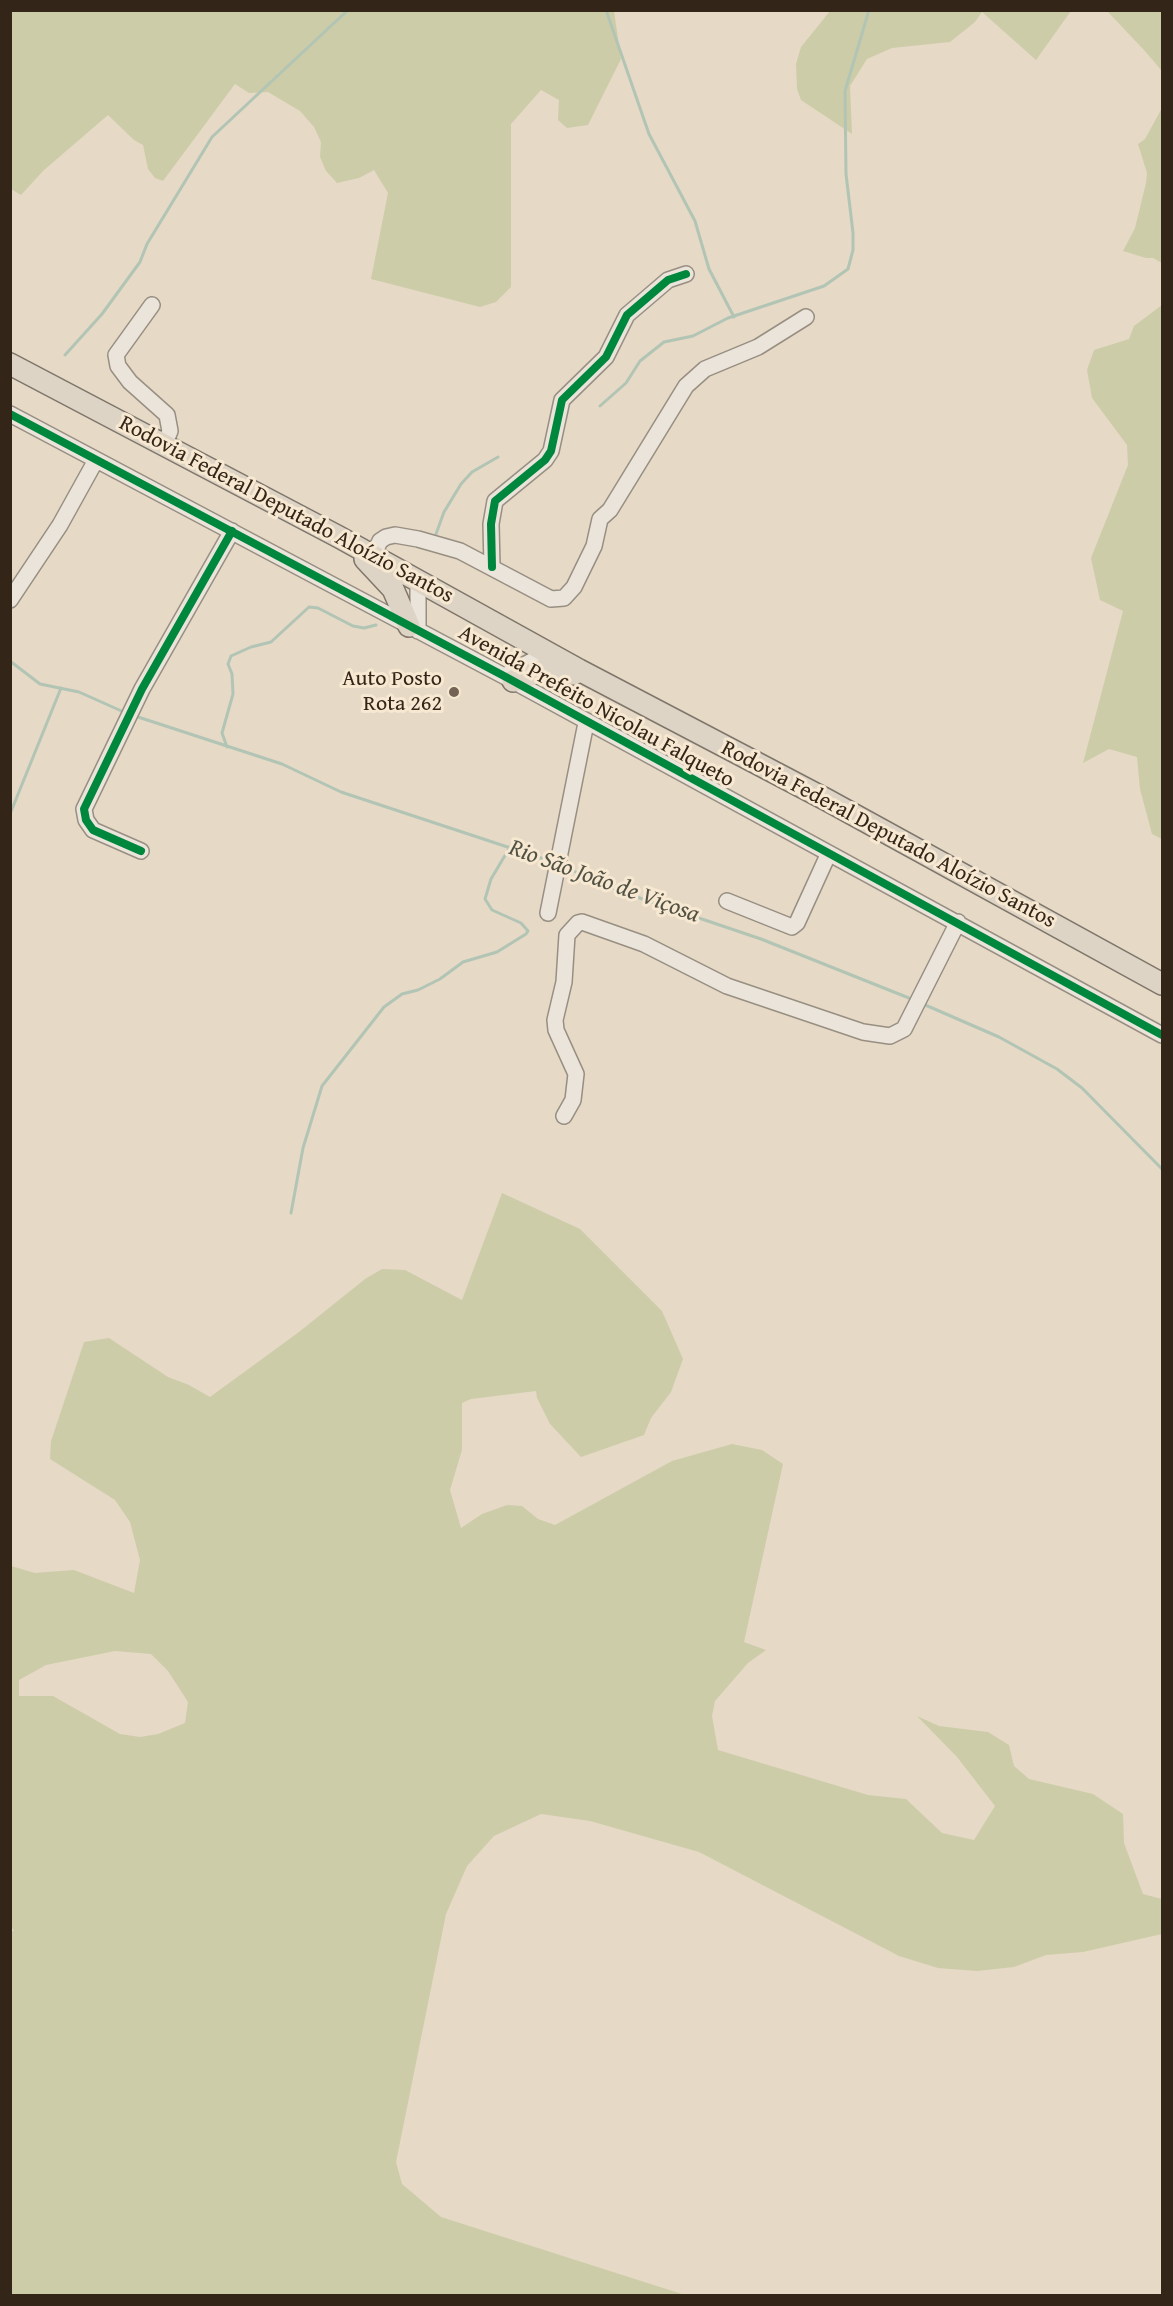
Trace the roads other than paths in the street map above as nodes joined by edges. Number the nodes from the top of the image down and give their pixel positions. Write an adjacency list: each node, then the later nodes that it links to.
1 (686, 274): 11 (street)
2 (152, 304): 6 (street)
3 (806, 317): 11 (street)
4 (10, 364): 6 (highway, Rodovia Federal Deputado Aloízio Santos)
5 (10, 414): 7 (street, Avenida Prefeito Nicolau Falqueto)
6 (164, 446): 9 (highway, Rodovia Federal Deputado Aloízio Santos)
7 (96, 460): 8 (street, Avenida Prefeito Nicolau Falqueto); 13 (street)
8 (232, 531): 14 (street, Avenida Prefeito Nicolau Falqueto); 19 (street)
9 (339, 537): 10 (highway, Rodovia Federal Deputado Aloízio Santos); 14 (highway)
10 (373, 556): 11 (street); 12 (highway, Rodovia Federal Deputado Aloízio Santos)
11 (492, 567)
12 (418, 580): 14 (street); 15 (highway, Rodovia Federal Deputado Aloízio Santos)
13 (10, 600)
14 (414, 629): 16 (street, Avenida Prefeito Nicolau Falqueto)
15 (548, 652): 16 (street); 17 (highway, Rodovia Federal Deputado Aloízio Santos)
16 (508, 679): 17 (highway); 18 (street, Avenida Prefeito Nicolau Falqueto)
17 (620, 692): 24 (highway, Rodovia Federal Deputado Aloízio Santos)
18 (586, 723): 20 (street, Avenida Prefeito Nicolau Falqueto); 22 (street)
19 (141, 851)
20 (828, 855): 21 (street); 23 (street, Avenida Prefeito Nicolau Falqueto)
21 (726, 901)
22 (548, 913)
23 (958, 922): 25 (street, Avenida Prefeito Nicolau Falqueto); 26 (street)
24 (1162, 984)
25 (1162, 1035)
26 (564, 1116)

